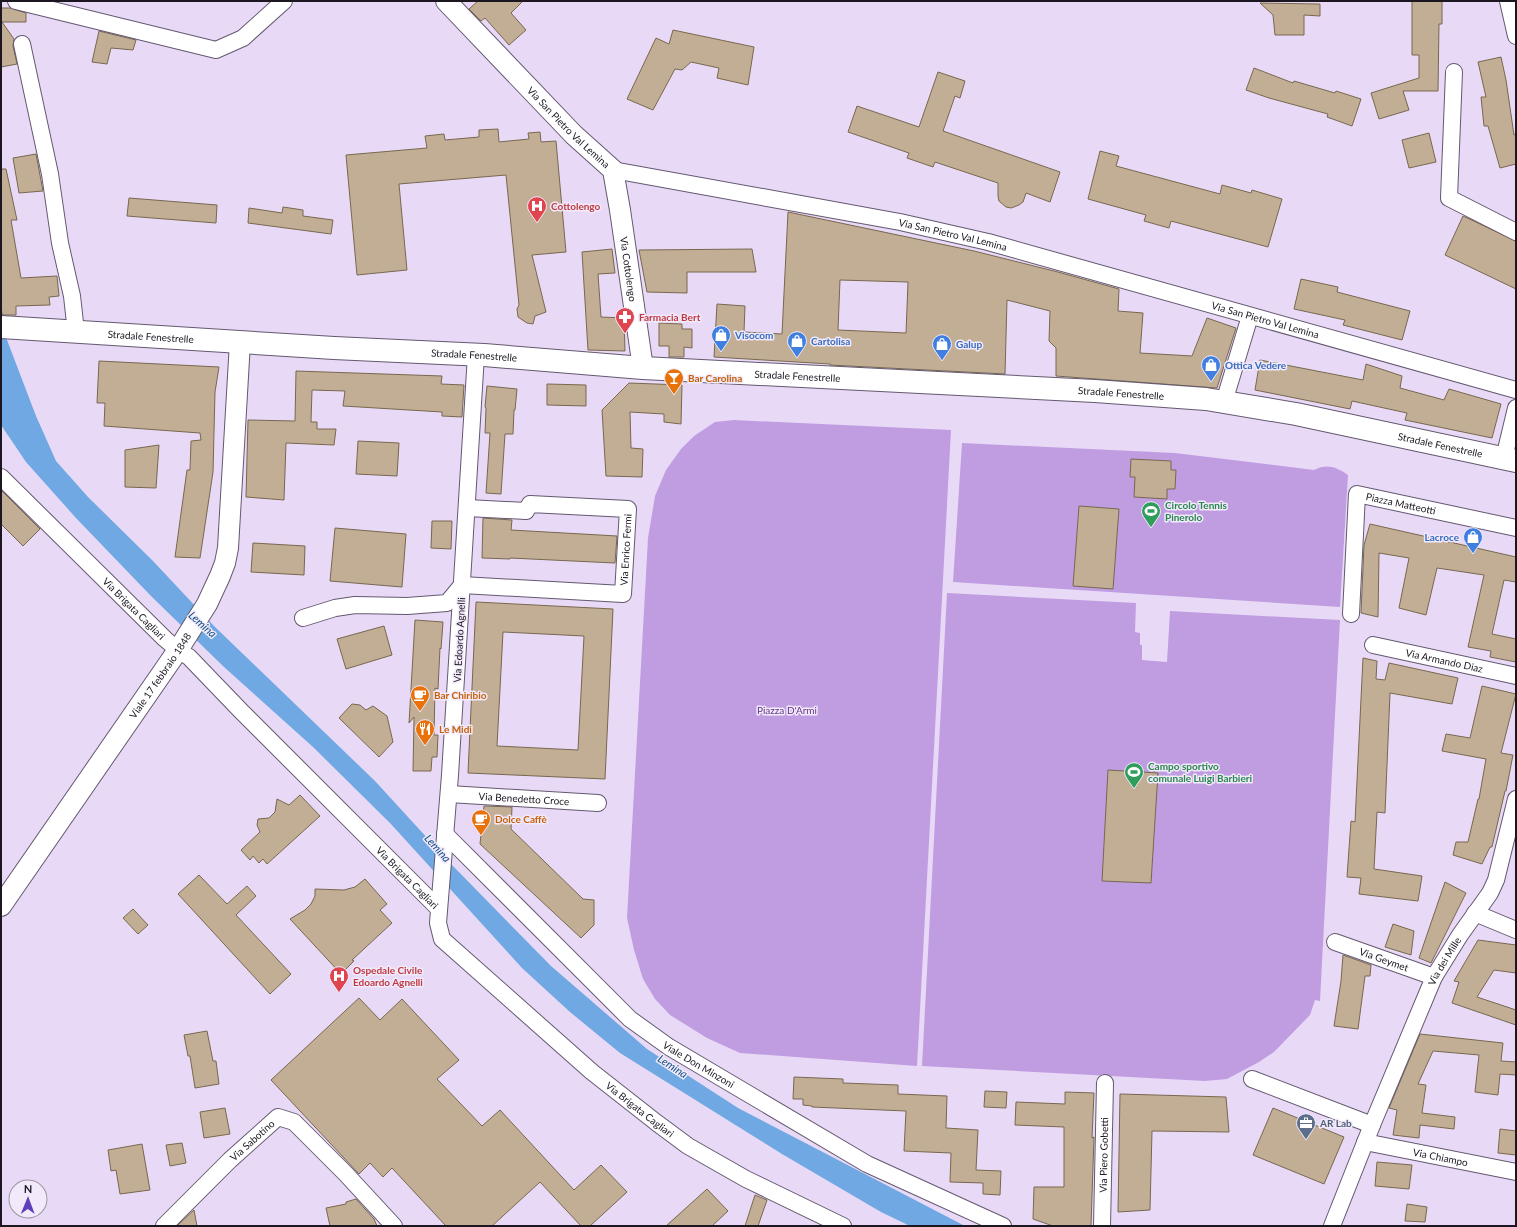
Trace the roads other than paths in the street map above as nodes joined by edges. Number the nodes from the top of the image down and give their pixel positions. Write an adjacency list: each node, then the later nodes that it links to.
1 (16, 1): 2 (street)
2 (284, 1)
3 (446, 1): 8 (street, Via San Pietro Val Lemina)
4 (1508, 1): 5 (street)
5 (1516, 36)
6 (22, 44): 12 (street)
7 (1454, 72): 9 (street)
8 (613, 170): 10 (street, Via San Pietro Val Lemina); 15 (street, Via Cottolengo)
9 (1516, 232)
10 (1250, 316): 16 (street, Via San Pietro Val Lemina); 17 (street)
11 (1, 327): 12 (main road, Stradale Fenestrelle)
12 (76, 332): 13 (main road, Stradale Fenestrelle)
13 (240, 342): 14 (main road, Stradale Fenestrelle); 26 (street, Viale 17 febbraio 1848)
14 (476, 355): 15 (main road, Stradale Fenestrelle); 21 (street, Via Edoardo Agnelli)
15 (643, 368): 17 (main road, Stradale Fenestrelle)
16 (1516, 390)
17 (1224, 402): 19 (main road, Stradale Fenestrelle)
18 (1516, 408): 19 (street)
19 (1510, 459)
20 (1, 477): 26 (street, Via Brigata Cagliari)
21 (467, 508): 23 (street, Via Edoardo Agnelli); 23 (street, Via Enrico Fermi)
22 (1516, 528): 24 (street, Piazza Matteotti)
23 (462, 585): 25 (street, Via Edoardo Agnelli); 29 (street, Via Edoardo Agnelli)
24 (1351, 614)
25 (303, 618)
26 (182, 644): 33 (street, Viale 17 febbraio 1848); 34 (street, Via Brigata Cagliari)
27 (1373, 645): 28 (street, Via Armando Diaz)
28 (1516, 676)
29 (449, 794): 31 (street, Via Benedetto Croce); 32 (street, Via Edoardo Agnelli)
30 (1516, 799): 35 (street, Via dei Mille)
31 (598, 803)
32 (445, 834): 34 (street, Via Edoardo Agnelli); 47 (street, Viale Don Minzoni)
33 (1, 906)
34 (439, 909): 46 (street, Via Brigata Cagliari)
35 (1475, 913): 36 (street); 38 (street, Via dei Mille)
36 (1516, 930)
37 (1335, 942): 38 (street, Via Geymet)
38 (1434, 977): 41 (street, Via dei Mille)
39 (1252, 1078): 41 (street)
40 (1105, 1084): 48 (street, Via Piero Gobetti)
41 (1372, 1125): 42 (street, Via dei Mille)
42 (1365, 1142): 43 (street, Via Chiampo); 49 (street, Via dei Mille)
43 (1516, 1172)
44 (164, 1226): 45 (street, Via Sabotino)
45 (394, 1226)
46 (843, 1226)
47 (1003, 1226)
48 (1102, 1226)
49 (1332, 1226)

